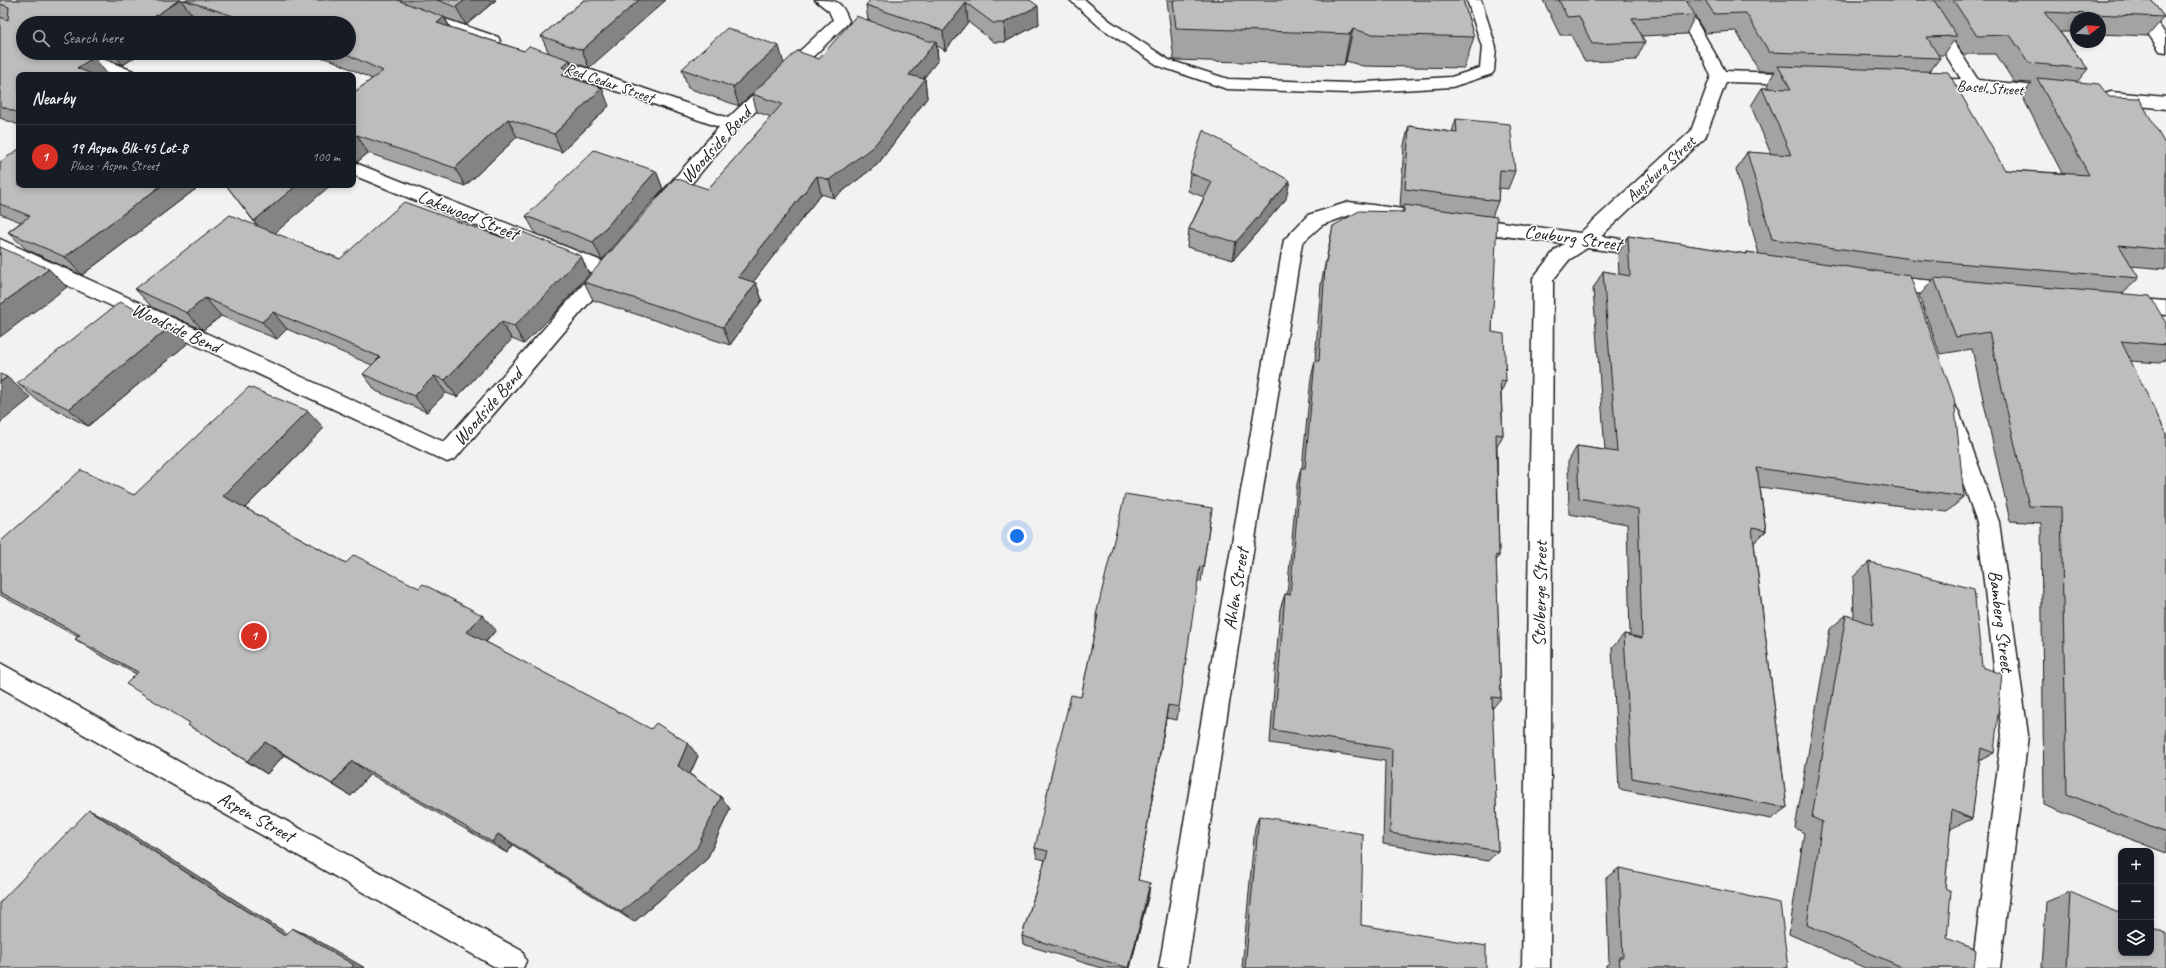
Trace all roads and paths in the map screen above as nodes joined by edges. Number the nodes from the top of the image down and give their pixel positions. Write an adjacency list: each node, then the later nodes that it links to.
1 (374, 0): 8 (street)
2 (822, 0): 20 (street, Woodside Bend)
3 (1077, 0): 4 (lane)
4 (1474, 0)
5 (1676, 0): 13 (street)
6 (1919, 0): 16 (street)
7 (2133, 0): 9 (street)
8 (508, 47)
9 (2166, 47)
10 (530, 55): 20 (street, Red Cedar Street)
11 (90, 60): 12 (street)
12 (120, 72)
13 (1718, 76): 14 (street); 25 (street, Augsburg Street)
14 (1814, 80)
15 (1910, 83): 16 (street, Basel Street)
16 (1974, 85): 17 (street, Basel Street)
17 (2074, 94)
18 (2097, 97): 19 (street)
19 (2166, 103)
20 (730, 125): 22 (street, Woodside Bend)
21 (356, 169): 29 (street, Lakewood Street)
22 (656, 213)
23 (1420, 218): 39 (street, Ahlen Street)
24 (1451, 222): 25 (street, Couburg Street)
25 (1585, 240): 27 (street, Couburg Street); 40 (street, Stolberge Street)
26 (0, 246): 29 (street, Woodside Bend)
27 (1670, 252)
28 (620, 254): 29 (street, Woodside Bend)
29 (606, 271)
30 (1865, 280): 31 (street)
31 (1904, 286): 32 (street); 34 (street)
32 (1975, 292)
33 (2110, 303): 35 (street)
34 (1912, 308)
35 (2166, 308)
36 (1940, 390): 41 (street, Bamberg Street)
37 (0, 674): 38 (street, Aspen Street)
38 (512, 961)
39 (1173, 968)
40 (1536, 968)
41 (1986, 968)

